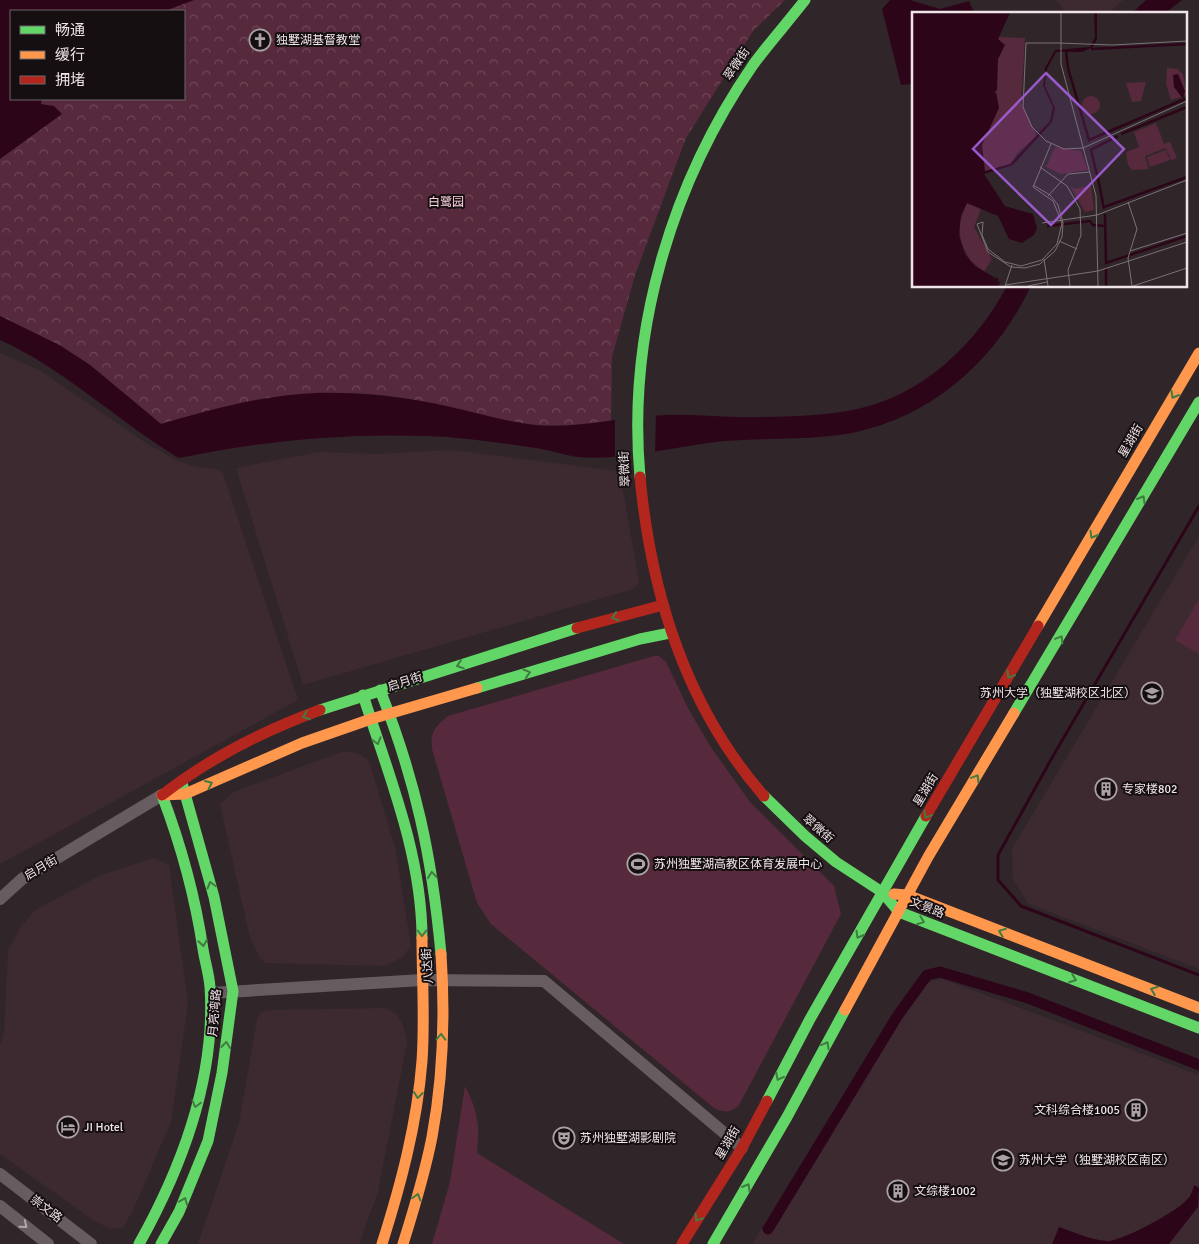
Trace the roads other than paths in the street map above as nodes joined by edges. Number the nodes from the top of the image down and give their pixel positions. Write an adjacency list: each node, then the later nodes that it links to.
1 (805, 0): 4 (street, 翠微街)
2 (1199, 352): 13 (street, 星湖街, one-way to 13)
3 (1199, 402): 14 (street, one-way to 3)
4 (662, 605): 5 (street, 翠微街); 6 (street, 启月街, one-way to 6)
5 (670, 633): 8 (street, 启月街, one-way to 5); 13 (street, 翠微街)
6 (380, 690): 7 (street, 启月街); 8 (street, 八达街)
7 (363, 695): 9 (street, 八达街); 10 (street, 启月街, one-way to 10)
8 (391, 713): 9 (street, 启月街); 18 (street, 八达街, one-way to 8)
9 (371, 719): 11 (street, 启月街, one-way to 9); 17 (street, 八达街, one-way to 17)
10 (181, 779): 11 (street, 月亮湾路); 12 (street, 启月街)
11 (185, 794): 12 (street, 启月街); 19 (street, 月亮湾路, one-way to 11)
12 (162, 795): 15 (street, 启月街); 20 (street, 月亮湾路, one-way to 20)
13 (883, 893): 14 (street, 文景路); 16 (street, 文景路); 23 (street, 星湖街, one-way to 23)
14 (907, 895): 16 (street); 21 (street, 文景路, one-way to 14)
15 (0, 899)
16 (899, 912): 22 (street, 文景路, one-way to 22); 33 (street, one-way to 16)
17 (422, 980): 18 (street); 19 (street); 30 (street, 八达街, one-way to 30)
18 (443, 980): 23 (street); 31 (street, 八达街, one-way to 18)
19 (233, 991): 20 (street); 29 (street, 月亮湾路, one-way to 19)
20 (210, 993): 28 (street, 月亮湾路, one-way to 28)
21 (1199, 1008)
22 (1199, 1028)
23 (742, 1148): 32 (street, 星湖街, one-way to 32)
24 (0, 1174): 27 (street, 崇文路)
25 (0, 1206): 26 (street, 崇文路, one-way to 26)
26 (48, 1244)
27 (91, 1244)
28 (139, 1244)
29 (161, 1244)
30 (382, 1244)
31 (403, 1244)
32 (682, 1244)
33 (713, 1244)

